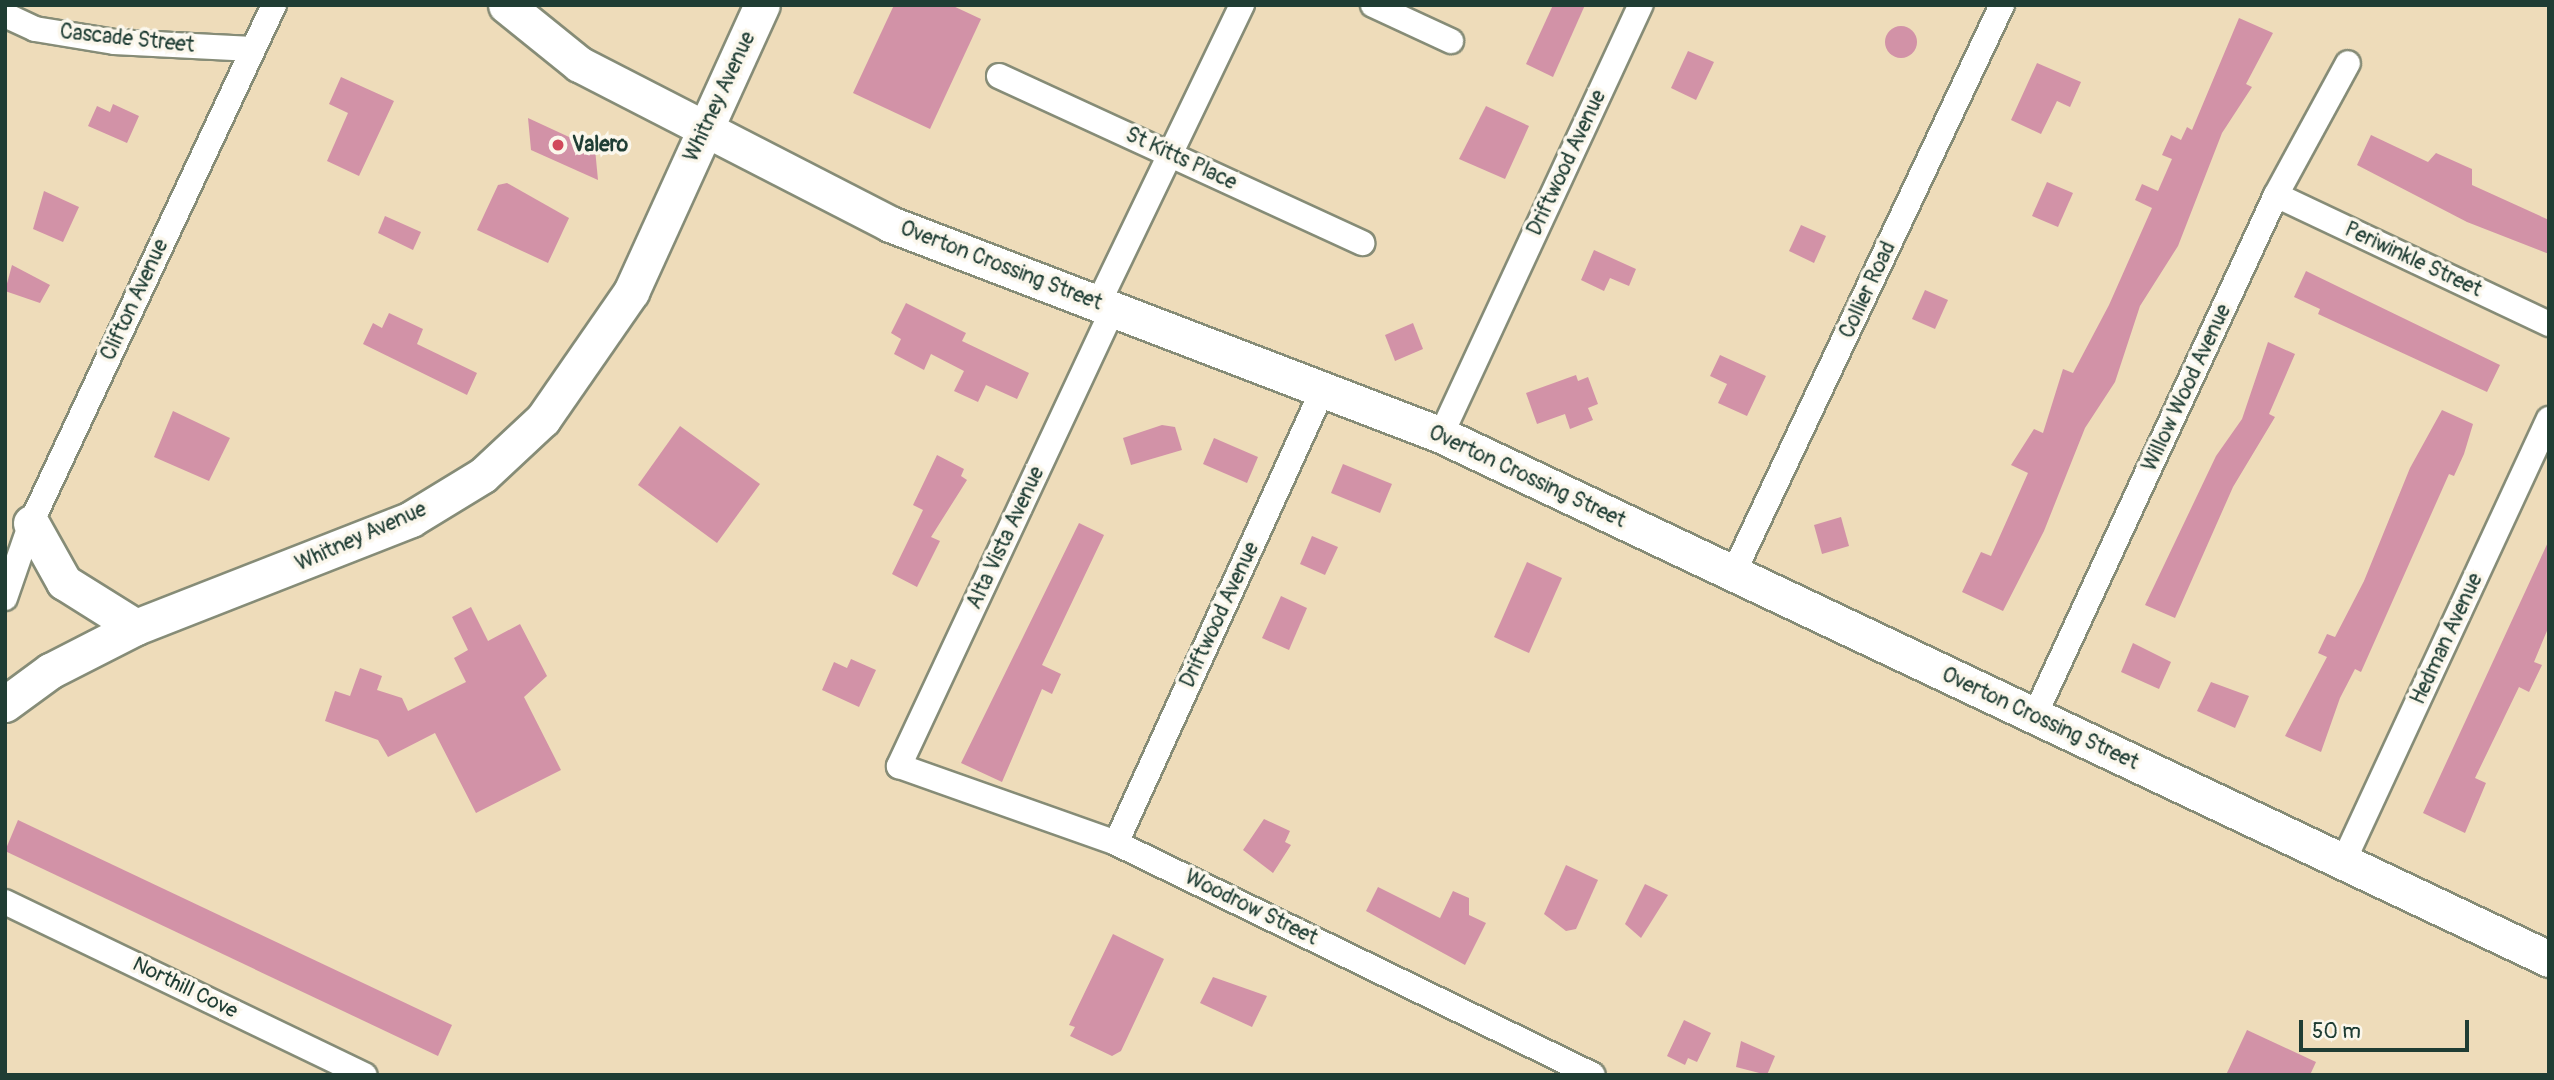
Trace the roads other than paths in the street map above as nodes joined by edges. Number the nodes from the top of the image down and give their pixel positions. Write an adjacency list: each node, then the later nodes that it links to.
1 (274, 5): 10 (street, Clifton Avenue)
2 (506, 5): 13 (main road, Overton Crossing Street)
3 (762, 5): 13 (main road, Whitney Avenue)
4 (1242, 5): 14 (street, Alta Vista Avenue)
5 (1373, 5): 9 (street)
6 (1641, 5): 21 (street, Driftwood Avenue)
7 (2002, 5): 23 (street, Collier Road)
8 (5, 15): 10 (street, Cascade Street)
9 (1451, 41)
10 (253, 49): 22 (street, Clifton Avenue)
11 (2348, 63): 15 (street, Willow Wood Avenue)
12 (999, 76): 14 (street, St Kitts Place)
13 (705, 132): 17 (main road, Overton Crossing Street); 25 (main road, Whitney Avenue)
14 (1170, 155): 16 (street, St Kitts Place); 17 (street, Alta Vista Avenue)
15 (2276, 195): 18 (street, Periwinkle Street); 27 (street, Willow Wood Avenue)
16 (1362, 243)
17 (1106, 306): 19 (main road, Overton Crossing Street); 28 (street, Alta Vista Avenue)
18 (2549, 324)
19 (1324, 387): 21 (main road, Overton Crossing Street); 29 (street, Driftwood Avenue)
20 (2549, 419): 30 (street, Hedman Avenue)
21 (1441, 435): 23 (main road, Overton Crossing Street)
22 (31, 523): 24 (street, Clifton Avenue); 25 (main road)
23 (1734, 574): 27 (main road, Overton Crossing Street)
24 (5, 598)
25 (136, 627): 26 (main road, Whitney Avenue)
26 (5, 704)
27 (2034, 717): 30 (main road, Overton Crossing Street)
28 (899, 766): 29 (street, Woodrow Street)
29 (1116, 843): 34 (street, Woodrow Street)
30 (2344, 858): 32 (main road, Overton Crossing Street)
31 (5, 902): 33 (street, Northill Cove)
32 (2549, 960)
33 (364, 1075)
34 (1593, 1075)

